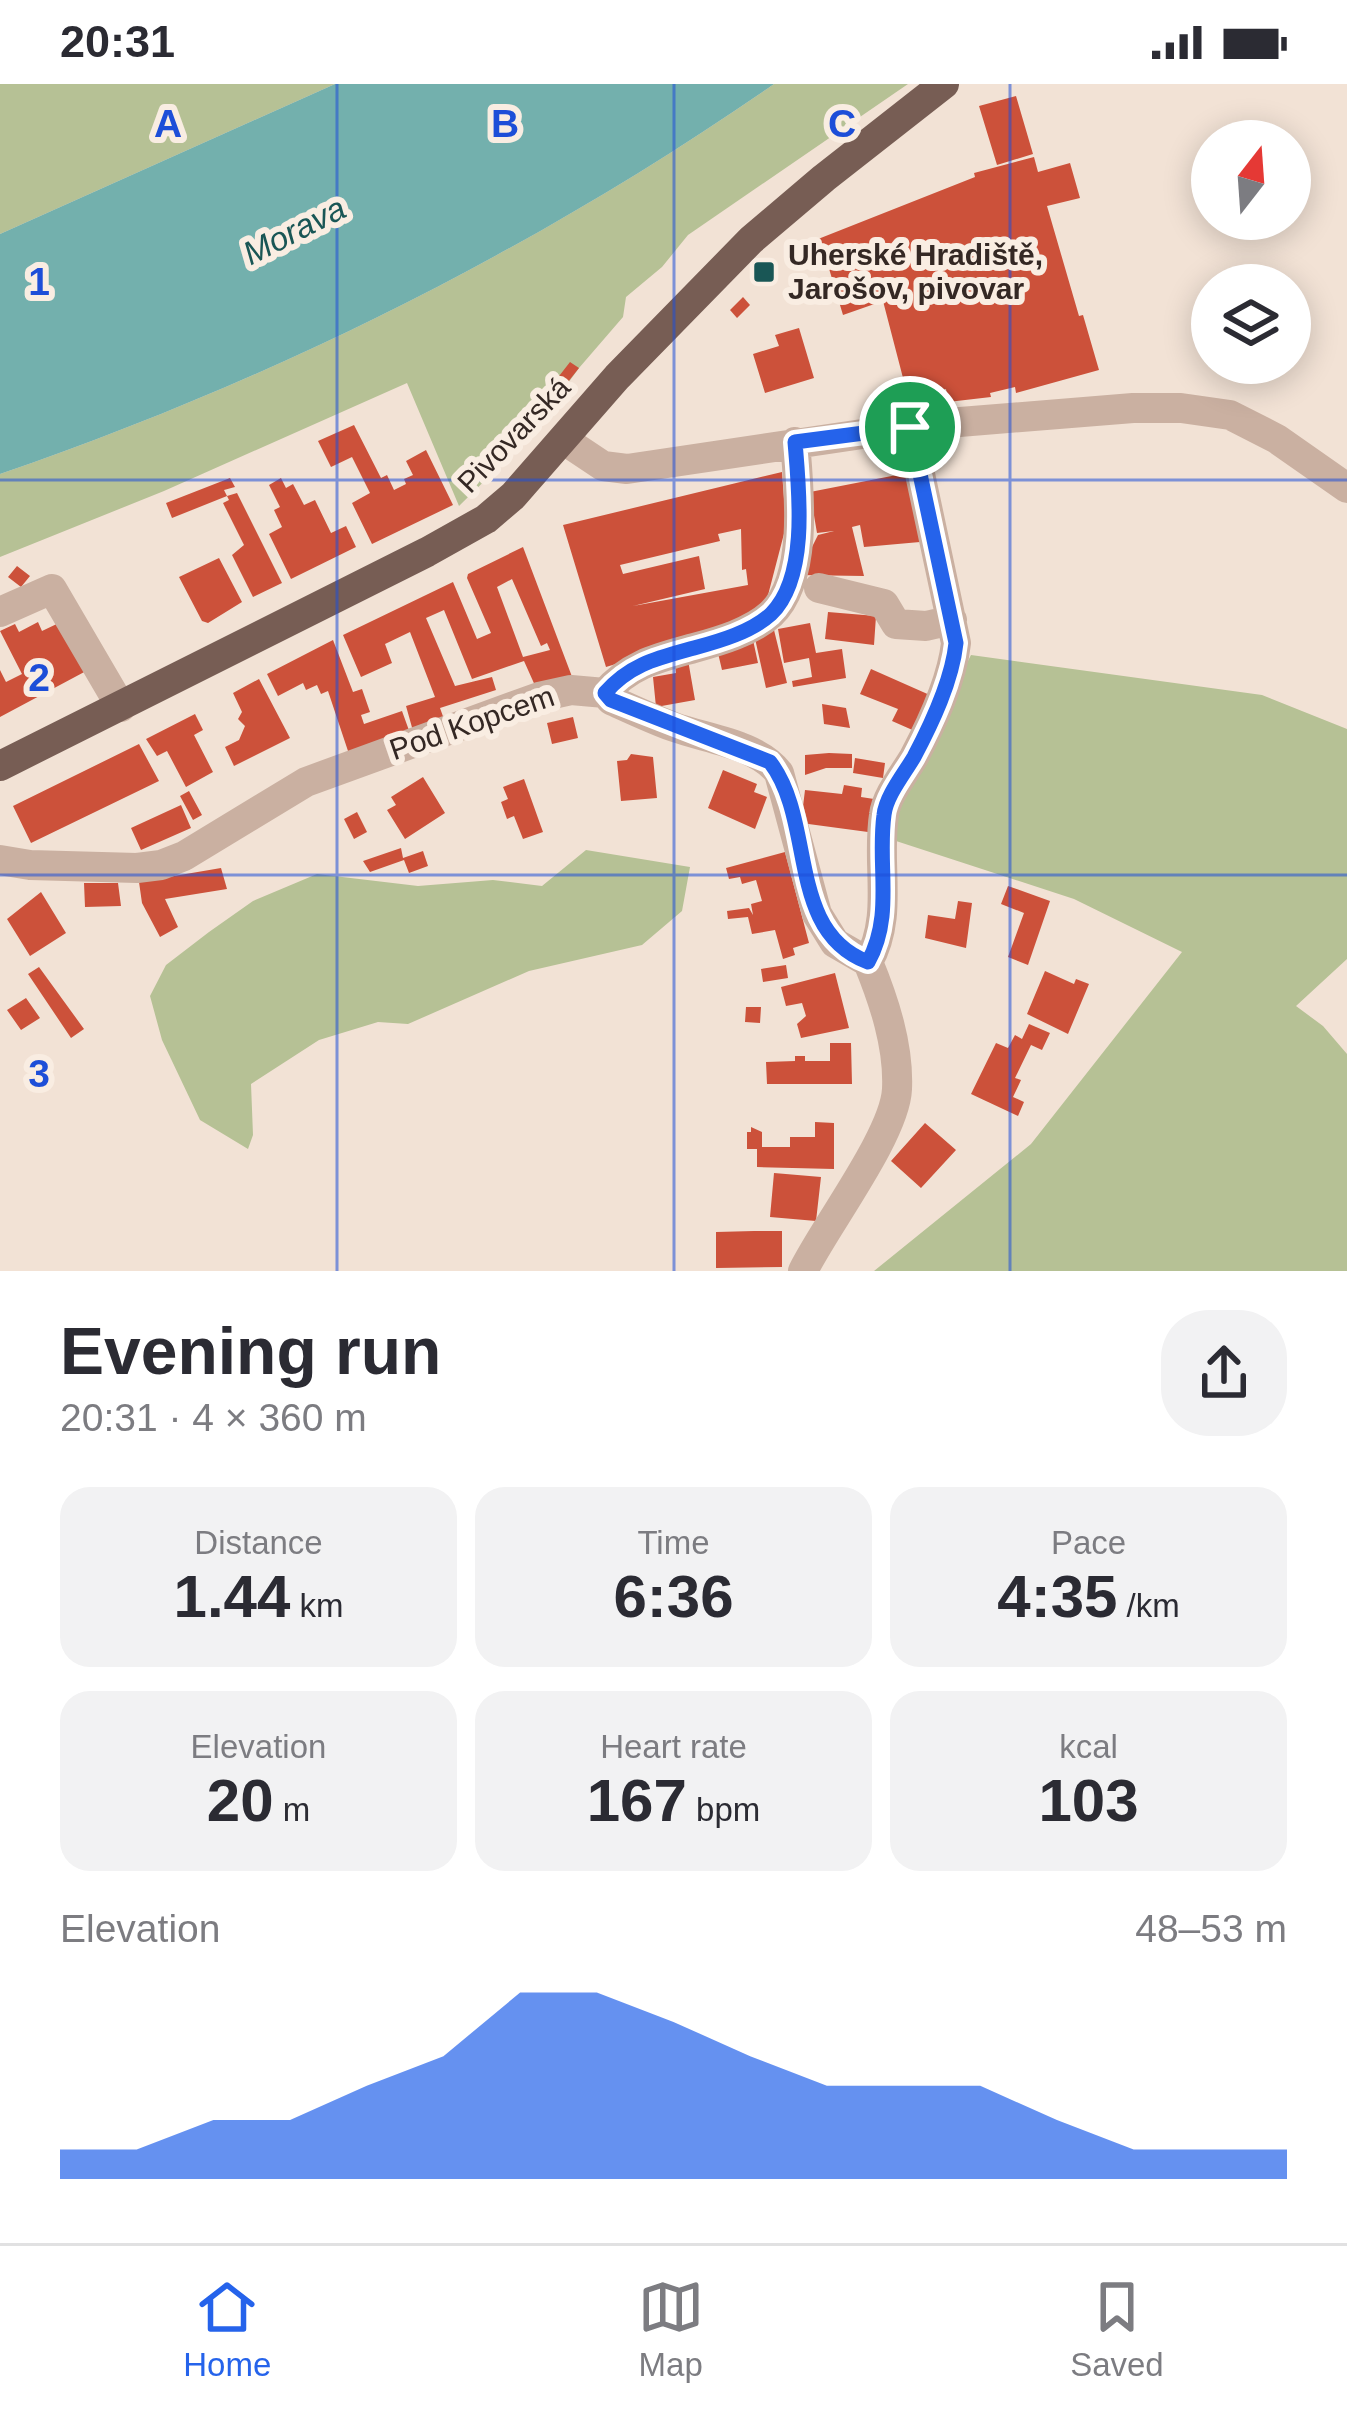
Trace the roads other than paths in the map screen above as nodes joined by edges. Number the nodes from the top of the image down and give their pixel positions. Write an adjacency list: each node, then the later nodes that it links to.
1 (944, 84): 3 (main road, Pivovarská)
2 (910, 427): 4 (street); 5 (street); 8 (street)
3 (564, 440): 4 (street); 10 (main road, Pivovarská)
4 (795, 442): 9 (street)
5 (1347, 488)
6 (819, 587): 8 (street)
7 (0, 613): 10 (street)
8 (952, 620): 13 (street)
9 (605, 693): 12 (street, Pod Kopcem); 13 (street)
10 (121, 707): 11 (main road, Pivovarská)
11 (0, 766)
12 (0, 860)
13 (868, 962): 14 (street)
14 (803, 1271)

